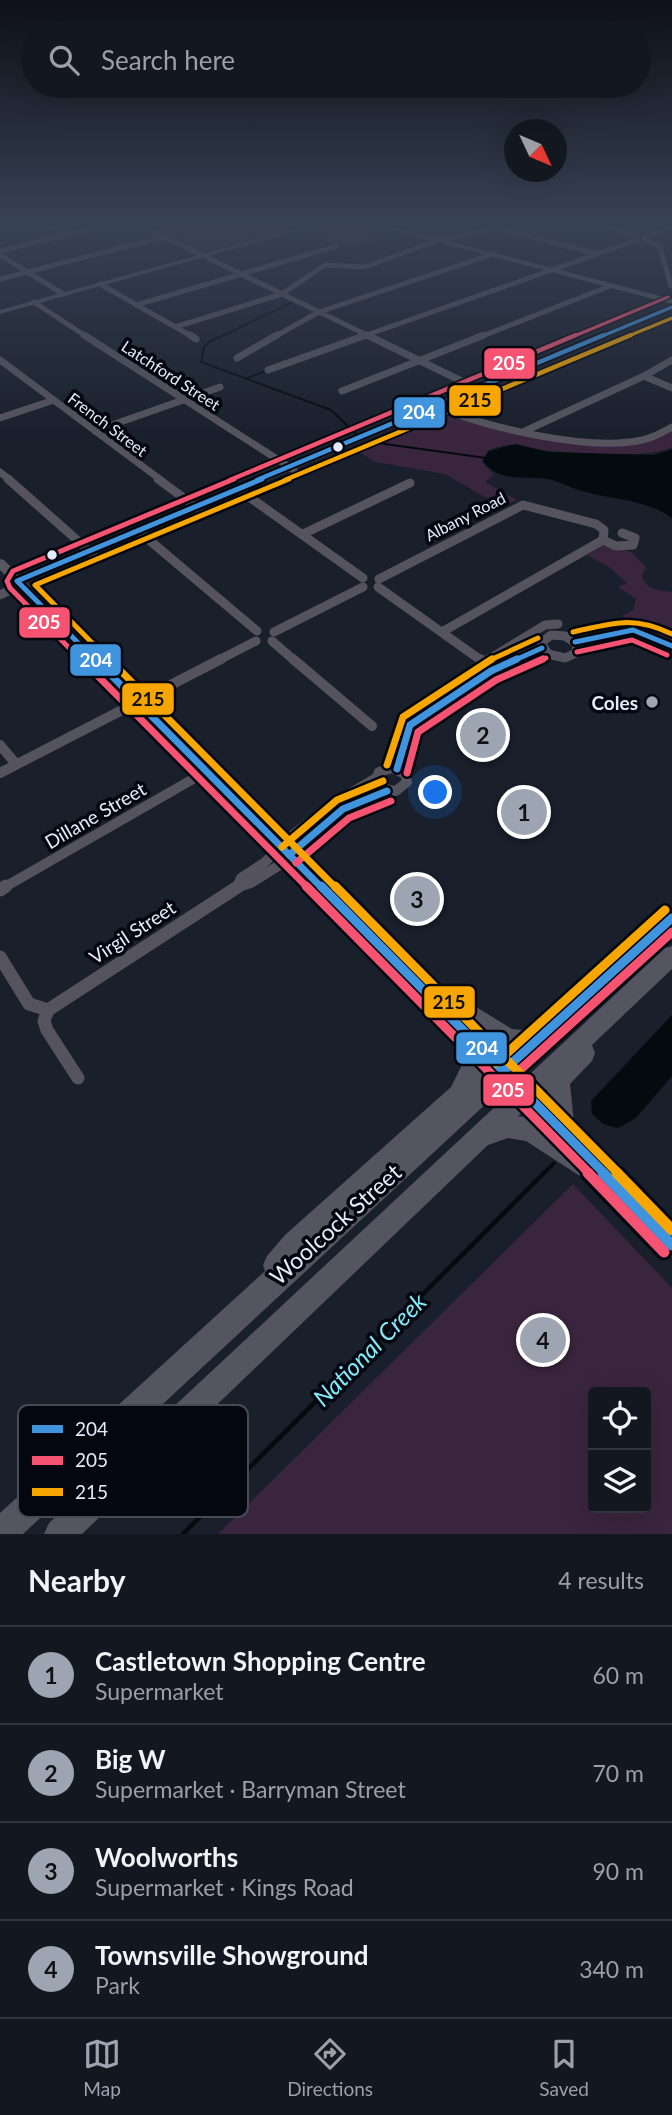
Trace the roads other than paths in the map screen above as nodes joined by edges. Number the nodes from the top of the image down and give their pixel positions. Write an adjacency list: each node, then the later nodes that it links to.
1 (63, 294): 10 (street)
2 (117, 294): 11 (street)
3 (172, 294): 11 (street)
4 (282, 294): 14 (street); 15 (street)
5 (374, 294): 14 (street)
6 (484, 294): 16 (street)
7 (590, 294): 20 (street)
8 (630, 294): 12 (main road)
9 (633, 294): 12 (main road)
10 (34, 302): 13 (street); 29 (street, Latchford Street)
11 (136, 304): 15 (street)
12 (668, 305): 26 (main road)
13 (0, 312)
14 (319, 312): 16 (street); 18 (street)
15 (175, 327): 17 (street)
16 (367, 335): 20 (street); 22 (street)
17 (196, 339)
18 (237, 358)
19 (0, 360): 28 (street, French Street)
20 (419, 360): 26 (street); 27 (street)
21 (672, 360): 23 (street)
22 (268, 370)
23 (644, 376): 25 (street); 34 (street)
24 (220, 387): 29 (street)
25 (672, 388)
26 (480, 390): 30 (main road)
27 (342, 391)
28 (54, 400): 31 (street); 33 (street, French Street)
29 (181, 400): 33 (street); 35 (street, Latchford Street)
30 (437, 408): 34 (street); 35 (main road)
31 (0, 418)
32 (672, 427): 34 (street)
33 (95, 431): 39 (street, French Street)
34 (525, 431)
35 (292, 469): 38 (main road)
36 (0, 472): 44 (street)
37 (410, 483): 42 (street)
38 (240, 490): 39 (main road); 42 (street)
39 (198, 508): 41 (main road); 44 (main road)
40 (622, 533): 43 (street, Albany Road)
41 (142, 534): 44 (main road); 53 (street)
42 (303, 534): 46 (street)
43 (604, 537): 48 (street, Albany Road); 52 (street)
44 (91, 552): 47 (main road)
45 (0, 563): 47 (main road)
46 (363, 582): 48 (street); 54 (street)
47 (19, 583): 49 (street); 50 (street); 58 (main road)
48 (378, 583): 52 (street)
49 (0, 588)
50 (0, 595)
51 (558, 624): 52 (street)
52 (442, 632)
53 (257, 636): 54 (street); 58 (street)
54 (273, 637): 59 (street)
55 (575, 642): 56 (street); 57 (street); 57 (street)
56 (672, 646)
57 (542, 648): 62 (street)
58 (139, 701): 61 (street); 63 (main road)
59 (372, 726)
60 (0, 745): 61 (street)
61 (16, 764): 64 (street)
62 (397, 769): 65 (street); 66 (street)
63 (207, 771): 67 (main road); 68 (street, Dillane Street)
64 (0, 773)
65 (376, 778): 66 (street); 67 (street)
66 (387, 790): 67 (street)
67 (285, 851): 72 (main road); 74 (street, Virgil Street)
68 (0, 890)
69 (672, 918): 76 (main road, Woolcock Street)
70 (672, 956): 73 (main road, Woolcock Street)
71 (0, 957): 74 (street)
72 (413, 980): 75 (main road); 76 (main road)
73 (635, 990): 79 (main road, Woolcock Street); 80 (main road)
74 (48, 1010): 78 (street)
75 (471, 1038): 77 (main road); 84 (main road)
76 (536, 1042): 77 (main road, Woolcock Street)
77 (503, 1072): 79 (main road); 84 (main road, Woolcock Street)
78 (78, 1078)
79 (525, 1093): 80 (main road); 81 (main road, Woolcock Street)
80 (563, 1132): 82 (main road)
81 (481, 1138): 82 (main road); 86 (main road, Woolcock Street)
82 (609, 1180): 83 (main road)
83 (672, 1245)
84 (226, 1324): 85 (main road, Woolcock Street)
85 (139, 1405)
86 (197, 1405)
87 (18, 1517): 89 (main road, Woolcock Street)
88 (78, 1517): 90 (main road, Woolcock Street)
89 (0, 1534)
90 (60, 1534)

